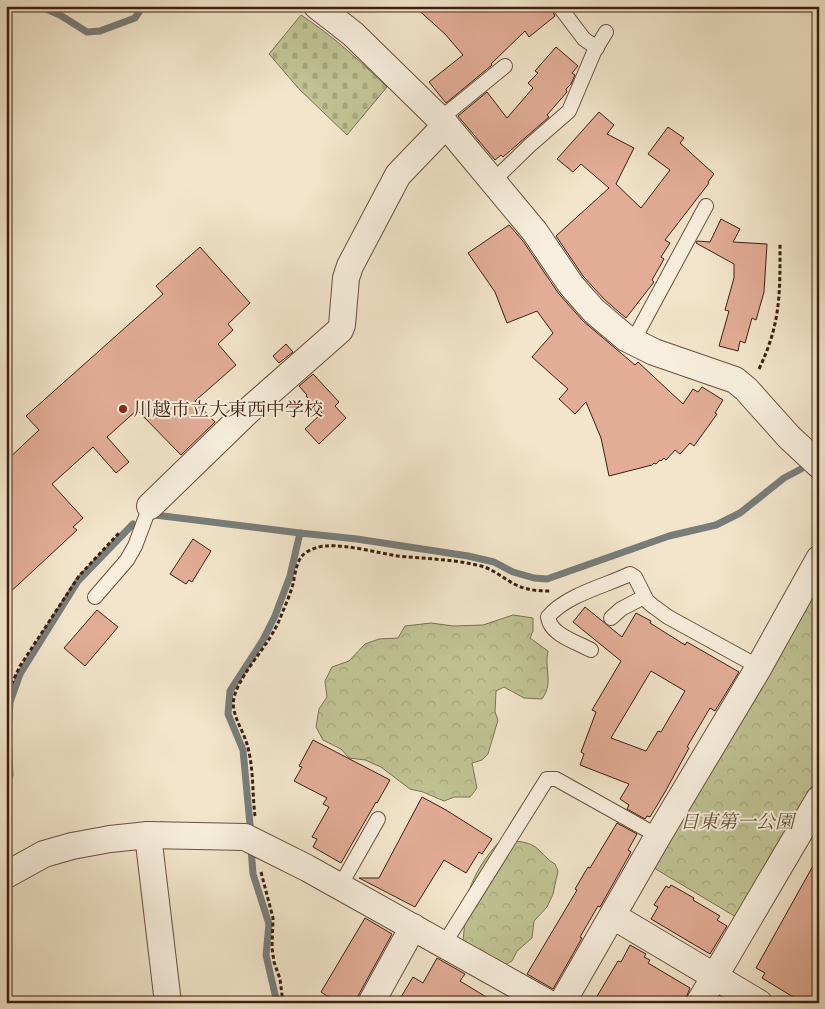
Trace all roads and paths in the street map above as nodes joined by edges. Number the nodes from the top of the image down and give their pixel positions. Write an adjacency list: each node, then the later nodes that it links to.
1 (559, 6): 4 (lane)
2 (328, 9): 6 (street)
3 (606, 32): 4 (lane)
4 (597, 48): 7 (lane)
5 (505, 66): 6 (lane)
6 (443, 122): 7 (street); 13 (street)
7 (493, 181): 10 (street)
8 (706, 206): 10 (lane)
9 (780, 243): 11 (path)
10 (633, 341): 11 (street)
11 (746, 389): 12 (street)
12 (819, 465)
13 (150, 506): 16 (lane); 21 (path)
14 (819, 558): 20 (street)
15 (554, 591): 26 (path)
16 (95, 597)
17 (644, 597): 18 (lane); 19 (lane); 20 (lane)
18 (611, 618)
19 (591, 650)
20 (759, 667): 25 (street)
21 (6, 696)
22 (819, 799): 32 (street)
23 (378, 819): 28 (lane)
24 (148, 835): 26 (street); 27 (street); 33 (street)
25 (658, 836): 29 (street); 31 (lane)
26 (251, 839): 28 (street); 34 (path)
27 (6, 875)
28 (340, 886): 30 (street)
29 (613, 916): 32 (street); 37 (street)
30 (413, 927): 31 (street); 35 (street)
31 (444, 944): 36 (street)
32 (714, 977): 38 (street); 39 (street)
33 (168, 1003)
34 (283, 1003)
35 (371, 1003)
36 (548, 1003)
37 (562, 1003)
38 (699, 1003)
39 (760, 1003)

